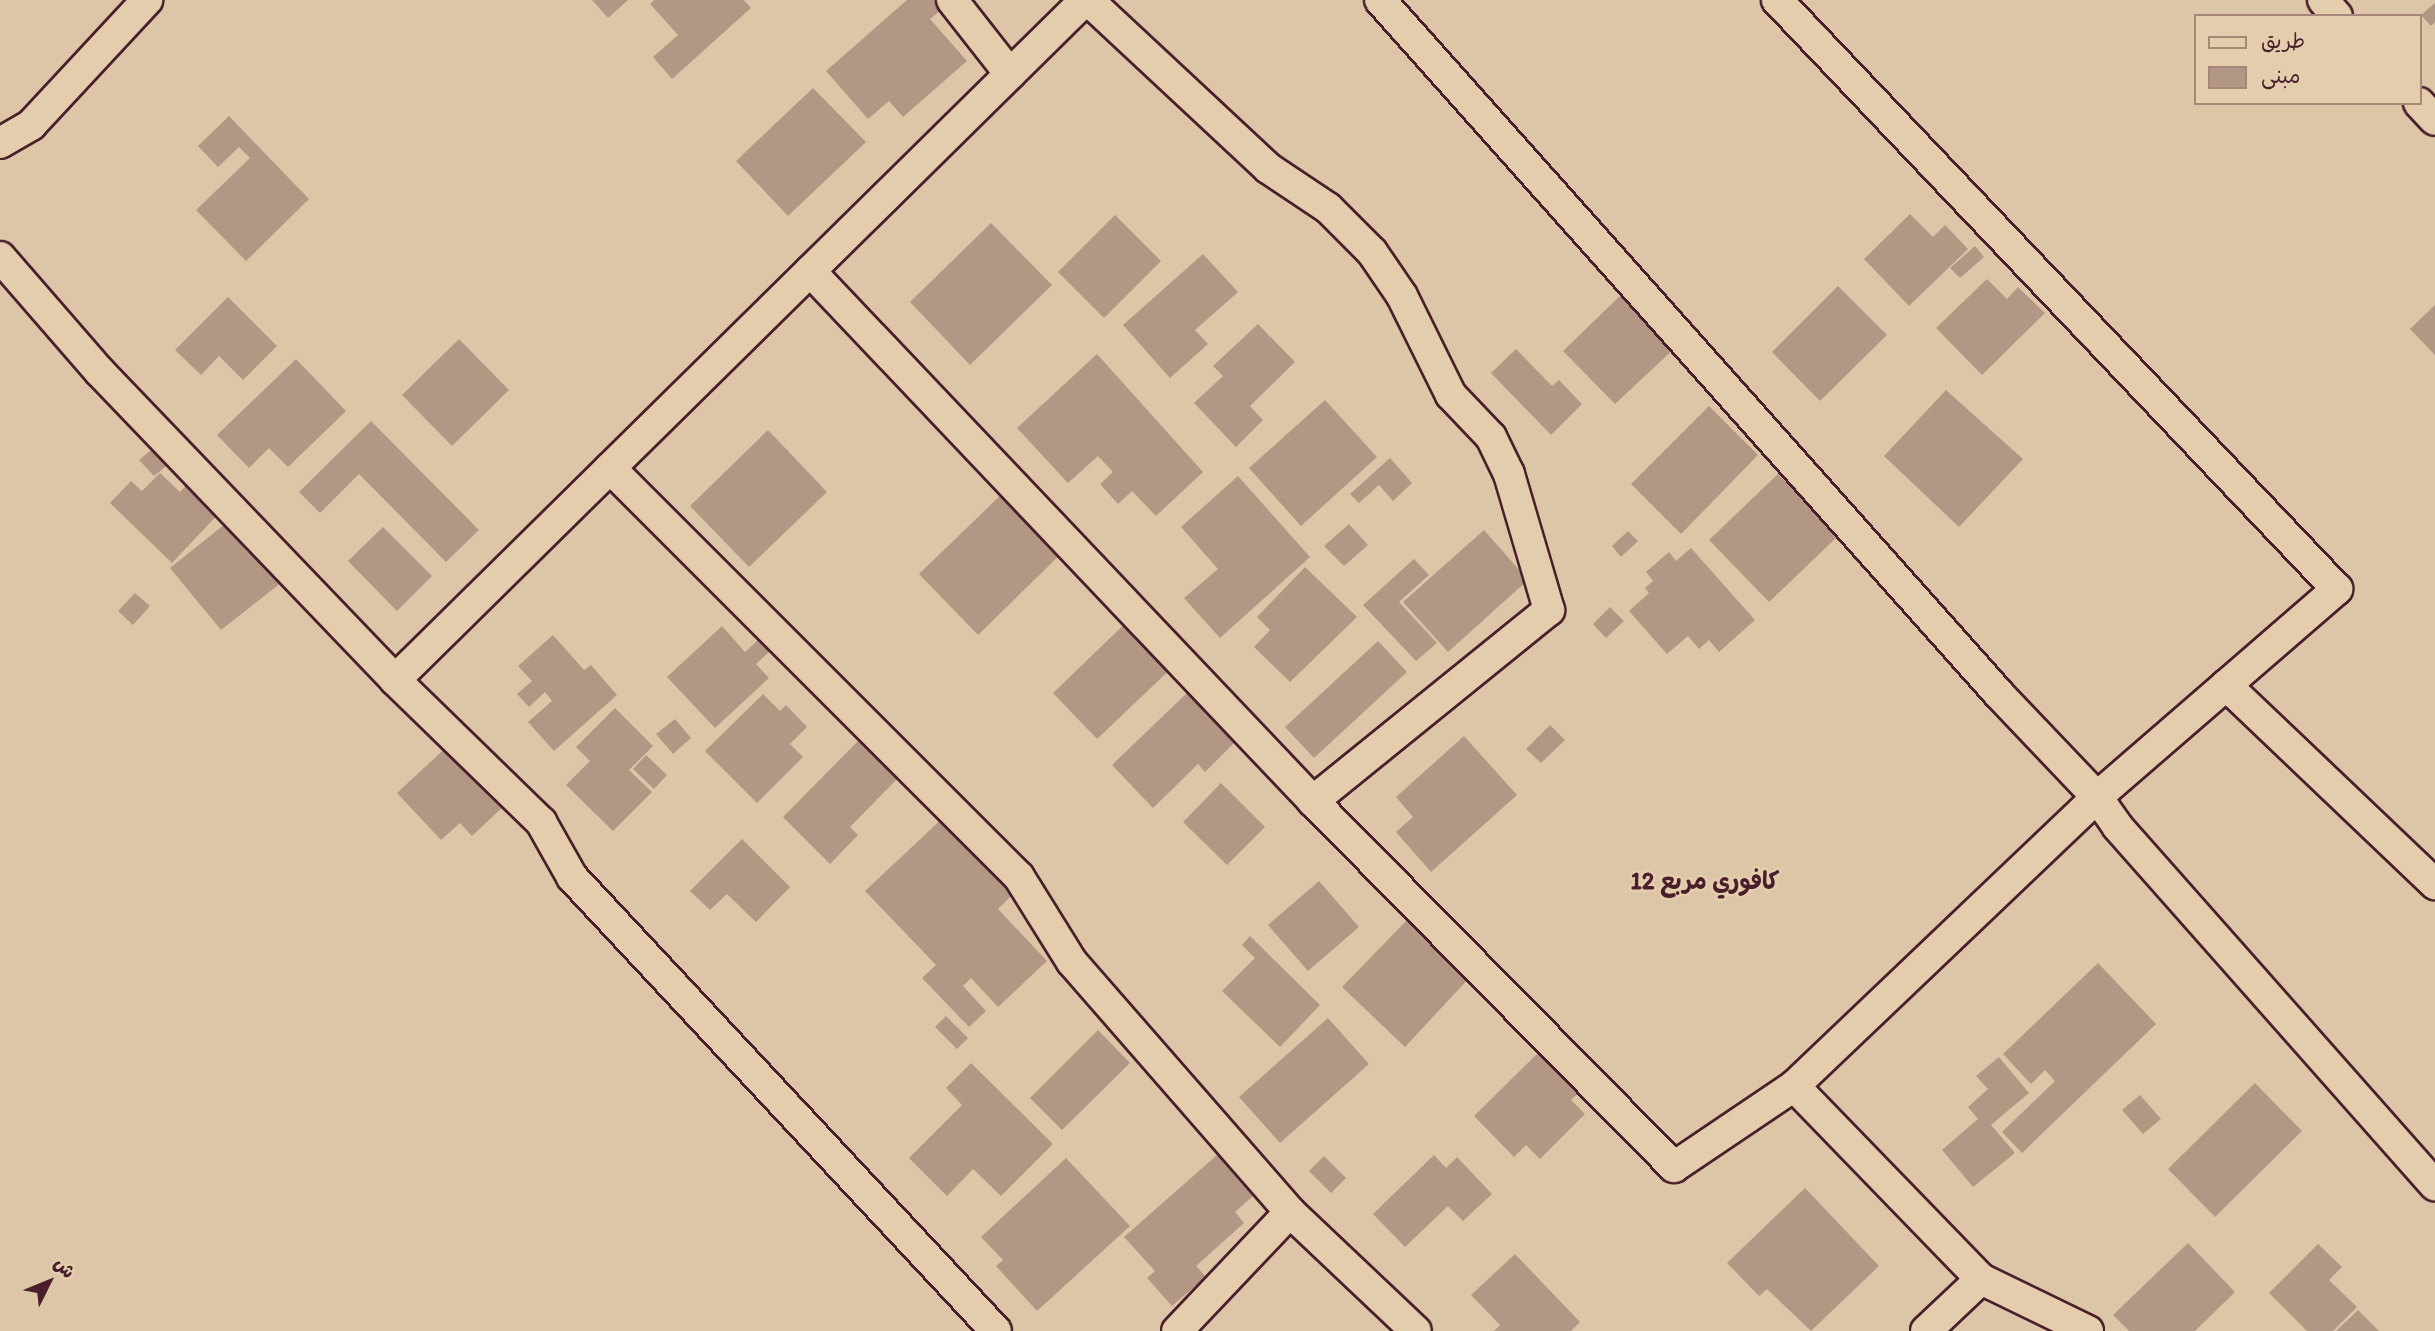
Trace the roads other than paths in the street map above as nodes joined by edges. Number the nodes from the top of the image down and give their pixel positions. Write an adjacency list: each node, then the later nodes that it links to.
1 (148, 0): 11 (street)
2 (952, 0): 8 (street)
3 (1087, 0): 8 (street); 18 (street)
4 (1380, 0): 17 (street)
5 (1777, 0): 16 (street)
6 (2323, 0): 7 (street)
7 (2335, 14)
8 (1010, 74): 13 (street)
9 (2421, 105): 10 (street)
10 (2435, 120)
11 (0, 143)
12 (0, 257): 15 (street)
13 (810, 271): 14 (street); 18 (street)
14 (610, 468): 15 (street); 22 (street)
15 (395, 680): 24 (street)
16 (2226, 685): 17 (street); 19 (street)
17 (2098, 797): 20 (street); 21 (street)
18 (1313, 801): 20 (street)
19 (2435, 884)
20 (1794, 1086): 23 (street)
21 (2435, 1185)
22 (1290, 1212): 25 (street); 26 (street)
23 (1981, 1279): 27 (street); 28 (street)
24 (996, 1331)
25 (1177, 1331)
26 (1416, 1331)
27 (1926, 1331)
28 (2088, 1331)

